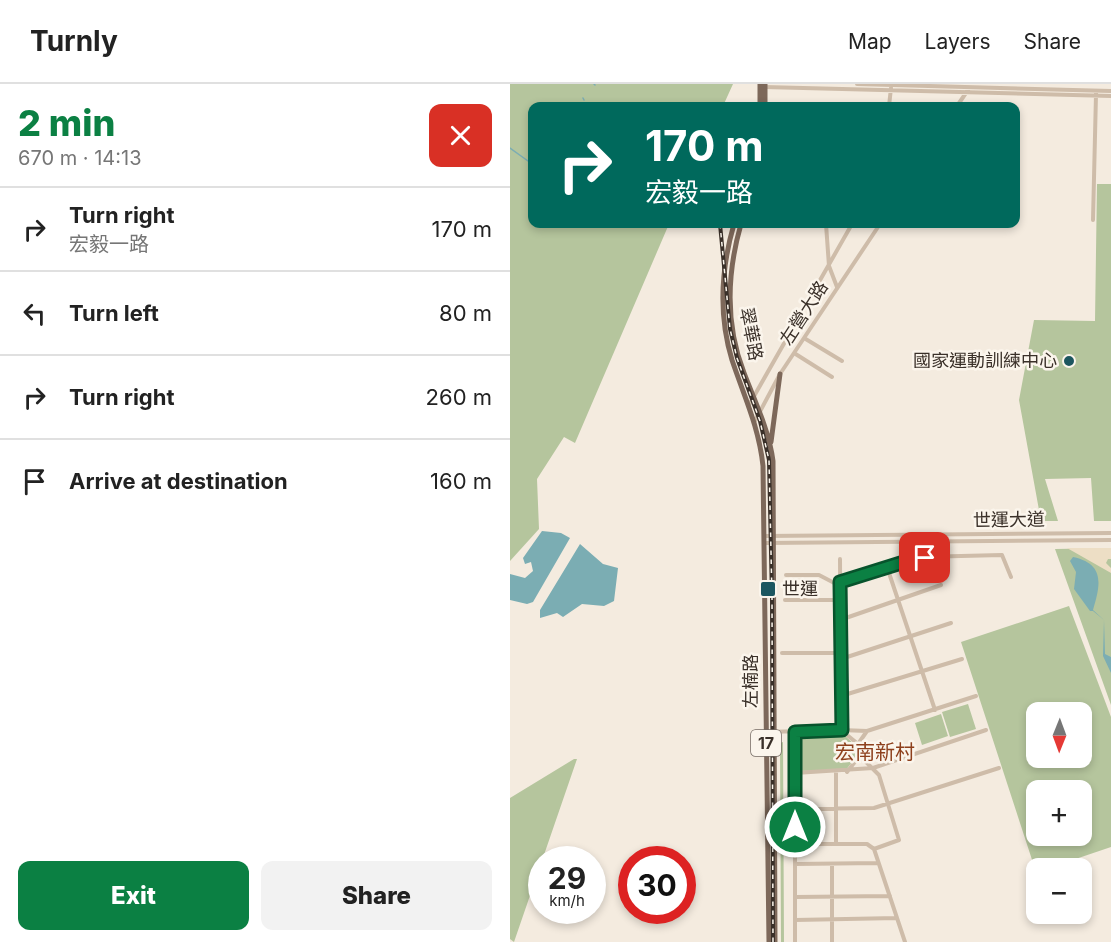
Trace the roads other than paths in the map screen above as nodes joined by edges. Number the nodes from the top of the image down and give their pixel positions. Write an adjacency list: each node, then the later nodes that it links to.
1 (857, 84): 6 (street)
2 (763, 85): 4 (street); 11 (main road); 12 (main road)
3 (970, 85): 5 (street); 7 (street); 9 (street)
4 (837, 86): 6 (street)
5 (917, 86): 6 (street); 7 (street)
6 (891, 87): 13 (street)
7 (967, 91): 9 (street); 14 (street)
8 (1111, 91): 9 (street)
9 (1096, 93): 10 (street); 15 (street)
10 (1111, 96)
11 (761, 102)
12 (765, 102)
13 (890, 102)
14 (960, 102)
15 (1093, 220)
16 (733, 228): 29 (main road, 翠華路 / 17)
17 (740, 228): 28 (main road, 翠華路 / 17)
18 (826, 228): 21 (street)
19 (850, 228): 21 (street)
20 (877, 228): 22 (street, 左營大路)
21 (829, 266): 22 (street); 28 (street)
22 (837, 288): 23 (street, 左營大路)
23 (804, 338): 24 (street, 左營大路); 25 (street)
24 (794, 353): 26 (street, 左營大路); 27 (street)
25 (842, 361)
26 (780, 374): 30 (street, 左營大路); 32 (main road)
27 (832, 377)
28 (754, 398): 29 (street); 30 (main road, 翠華路 / 17)
29 (749, 405): 31 (main road, 翠華路 / 17)
30 (759, 411): 31 (street, 左營大路); 32 (main road, 翠華路 / 17)
31 (755, 421): 34 (main road, 左楠路 / 17)
32 (771, 446): 35 (main road, 左楠路 / 17)
33 (1111, 533): 35 (street, 世運大道)
34 (763, 536): 35 (street, 世運大道); 37 (main road, 左楠路 / 17)
35 (774, 536): 38 (main road, 左楠路 / 17)
36 (1111, 540): 38 (street, 世運大道)
37 (763, 543): 38 (street, 世運大道); 62 (main road, 左楠路 / 17)
38 (774, 543): 63 (main road, 左楠路 / 17)
39 (840, 559): 43 (street)
40 (886, 567): 42 (street); 43 (street); 47 (street)
41 (786, 575): 43 (street)
42 (1011, 577)
43 (840, 584): 46 (street)
44 (940, 585): 47 (street)
45 (785, 600): 46 (street)
46 (840, 600): 48 (street)
47 (898, 601): 48 (street); 50 (street)
48 (840, 620): 52 (street)
49 (951, 623): 50 (street)
50 (910, 637): 53 (street); 55 (street)
51 (782, 653): 52 (street)
52 (841, 653): 53 (street)
53 (841, 659): 56 (street)
54 (962, 659): 55 (street)
55 (921, 671): 56 (street); 58 (street)
56 (841, 696): 59 (street)
57 (976, 696): 58 (street)
58 (935, 710): 61 (street)
59 (842, 730): 61 (street); 64 (street); 65 (street)
60 (986, 730): 67 (street)
61 (867, 731): 65 (street)
62 (766, 732): 63 (street); 87 (main road, 左楠路 / 17)
63 (774, 732): 64 (street); 88 (main road, 左楠路 / 17)
64 (795, 732): 71 (street)
65 (858, 744): 66 (street)
66 (861, 754): 67 (street); 70 (street)
67 (873, 768): 70 (street); 72 (street)
68 (999, 768): 72 (street)
69 (836, 772): 70 (street); 71 (street); 74 (street)
70 (847, 772)
71 (795, 773): 73 (street)
72 (888, 803): 74 (street); 77 (street)
73 (795, 809): 74 (street); 75 (street)
74 (836, 809): 76 (street)
75 (795, 844): 76 (street); 79 (street)
76 (836, 844): 77 (street)
77 (874, 849): 78 (street)
78 (879, 863): 80 (street); 82 (street)
79 (795, 864): 80 (street); 83 (street)
80 (832, 864): 81 (street)
81 (832, 896): 82 (street); 83 (street); 85 (street)
82 (890, 896): 84 (street)
83 (795, 897): 86 (street)
84 (897, 918): 85 (street); 91 (street)
85 (832, 919): 86 (street); 90 (street)
86 (795, 920): 89 (street)
87 (769, 942)
88 (775, 942)
89 (795, 942)
90 (832, 942)
91 (905, 942)

